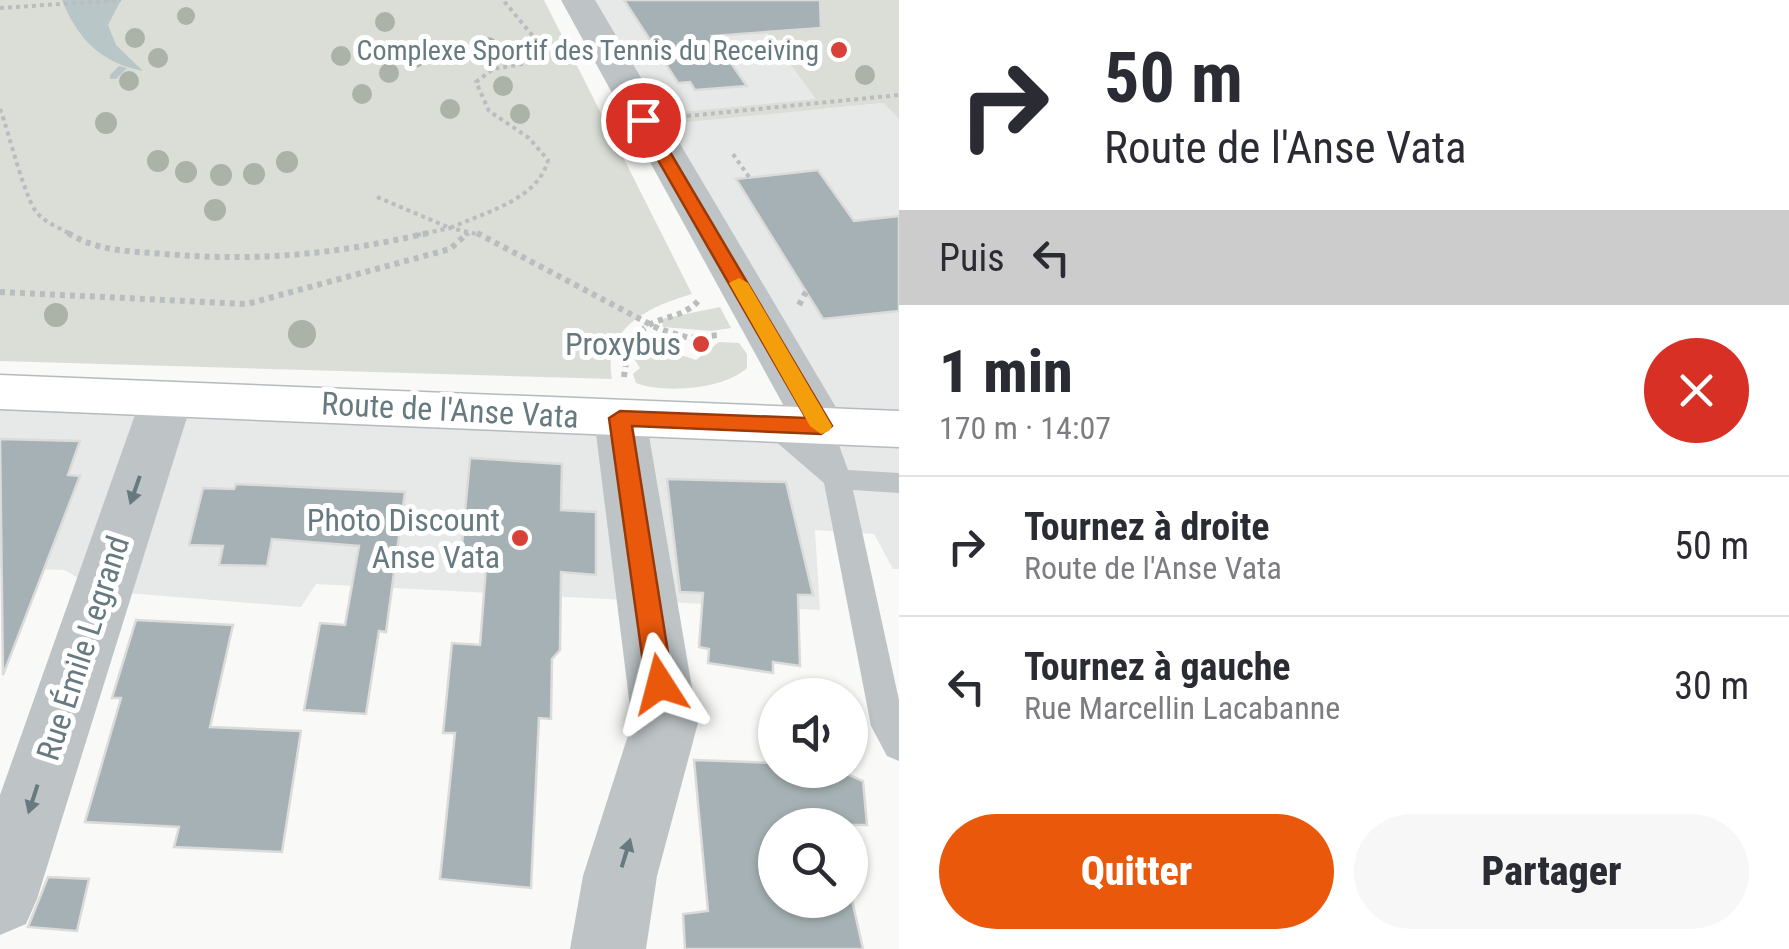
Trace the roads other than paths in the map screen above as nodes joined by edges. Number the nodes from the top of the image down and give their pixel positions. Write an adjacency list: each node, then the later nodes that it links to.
1 (578, 0): 6 (street)
2 (0, 392): 3 (main road, Route de l'Anse Vata)
3 (167, 398): 4 (main road, Route de l'Anse Vata); 11 (street, Rue Émile Legrand, one-way to 11)
4 (622, 401): 5 (main road, Route de l'Anse Vata); 12 (street, one-way to 4)
5 (770, 422): 6 (main road, Route de l'Anse Vata); 8 (lane)
6 (821, 426): 7 (main road, Route de l'Anse Vata); 8 (lane)
7 (899, 429)
8 (837, 479): 9 (lane); 10 (lane)
9 (899, 483)
10 (899, 746)
11 (0, 899)
12 (608, 949)

